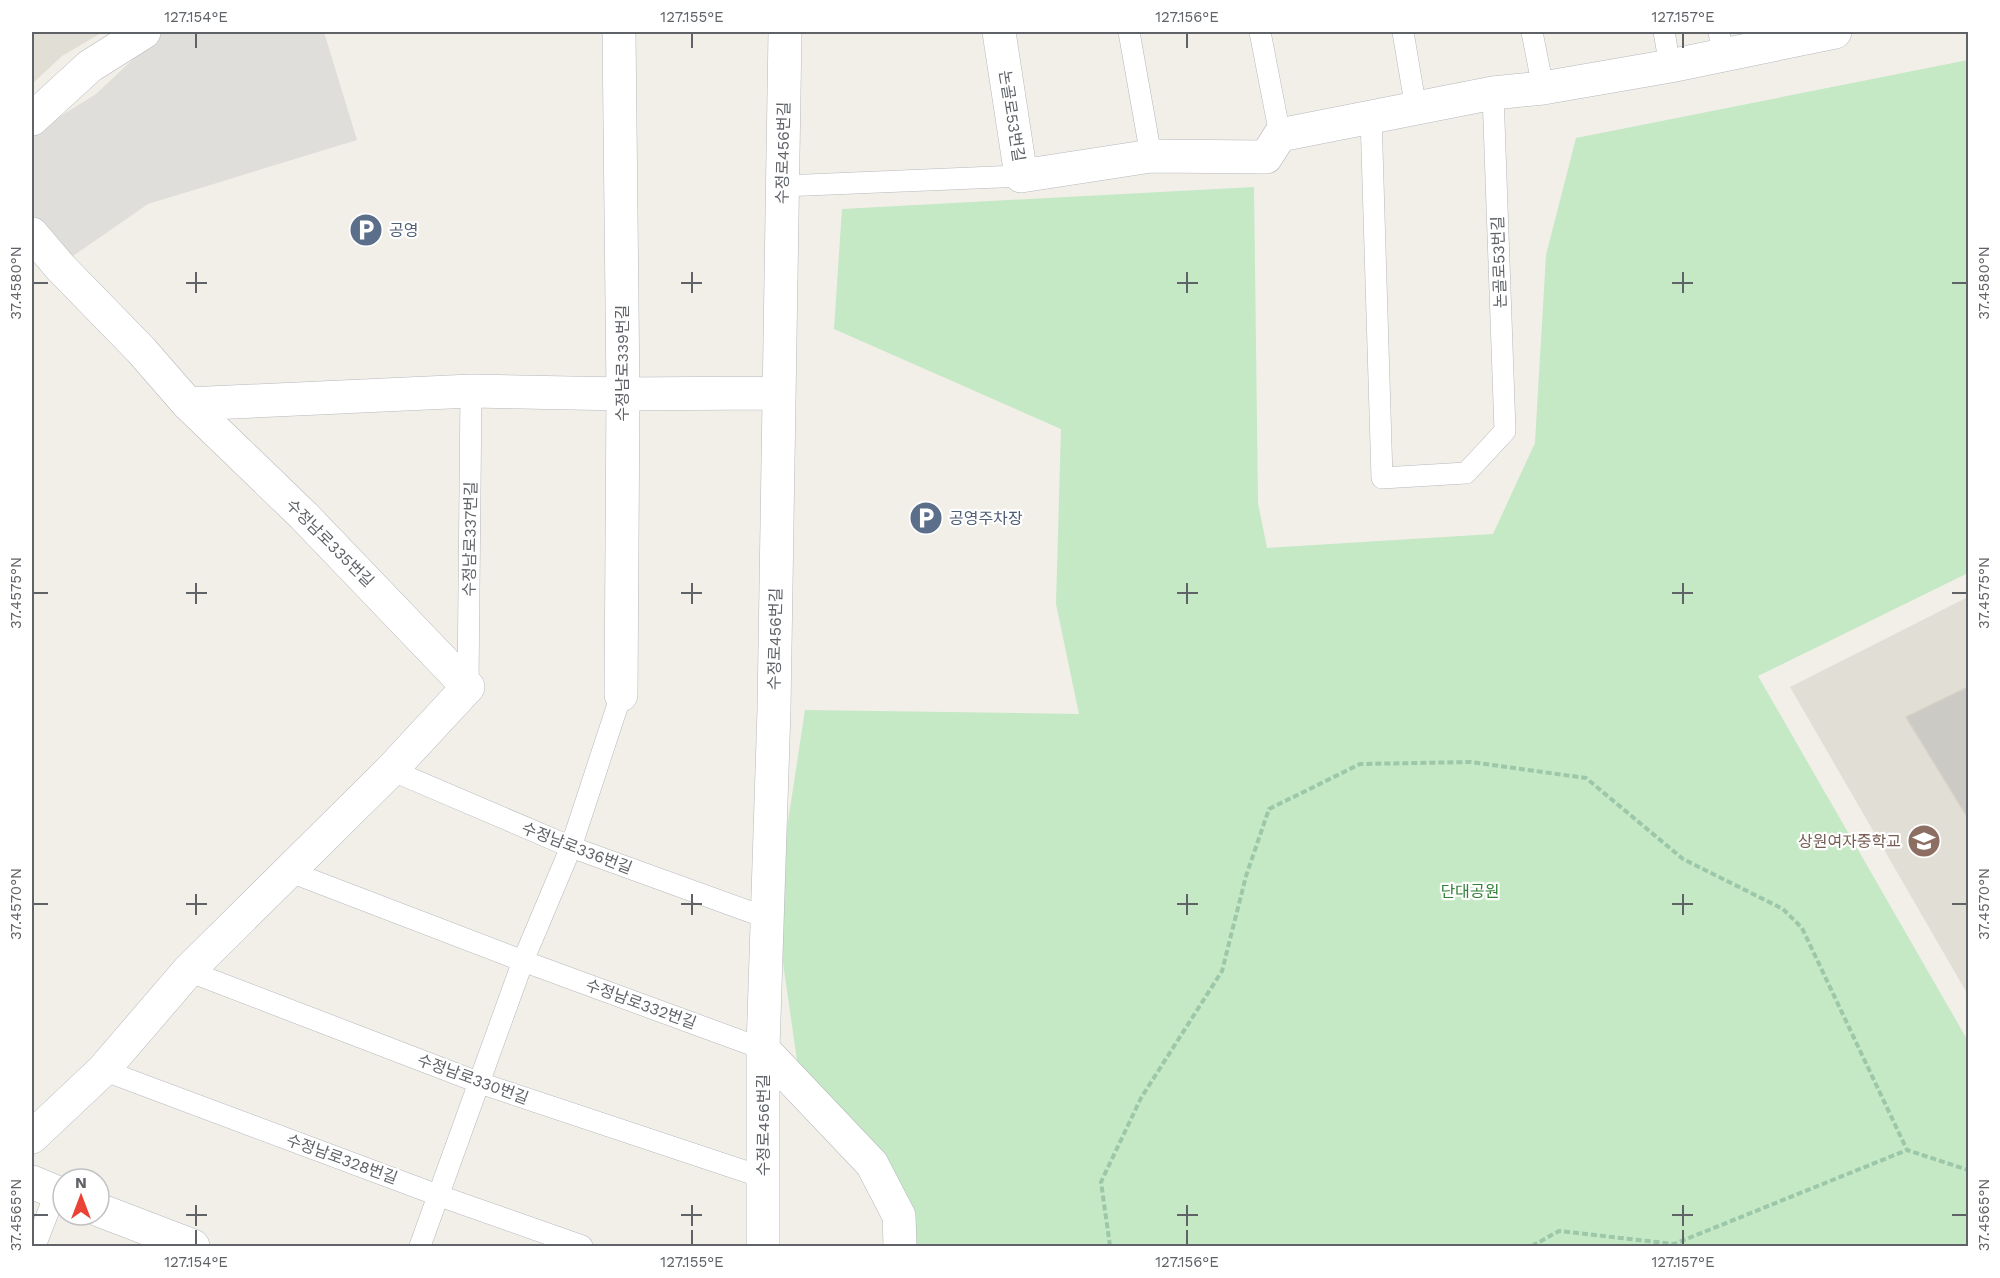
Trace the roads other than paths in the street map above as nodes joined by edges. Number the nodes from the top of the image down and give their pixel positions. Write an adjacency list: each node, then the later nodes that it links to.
1 (144, 32): 17 (street)
2 (619, 32): 25 (street, 수정남로339번길)
3 (785, 32): 21 (street, 수정로456번길)
4 (999, 32): 20 (street, 논골로53번길)
5 (1129, 32): 19 (lane)
6 (1260, 32): 18 (lane)
7 (1403, 32): 15 (lane)
8 (1532, 32): 13 (lane)
9 (1664, 32): 12 (lane)
10 (1835, 32): 11 (street)
11 (1721, 43): 12 (street)
12 (1670, 66): 13 (street)
13 (1543, 88): 14 (street)
14 (1493, 93): 15 (street); 16 (lane, 논골로53번길)
15 (1416, 109): 16 (street)
16 (1371, 116): 18 (street)
17 (32, 120)
18 (1280, 135): 19 (street, 논골로53번길)
19 (1151, 156): 20 (street, 논골로53번길)
20 (1021, 176): 21 (lane)
21 (783, 186): 24 (street, 수정로456번길)
22 (32, 234): 26 (street, 수정남로335번길)
23 (471, 392): 25 (street); 26 (street); 27 (lane, 수정남로337번길)
24 (779, 393): 25 (street); 32 (street, 수정로456번길)
25 (622, 394): 28 (street, 수정남로339번길)
26 (188, 405): 27 (street, 수정남로335번길)
27 (468, 687): 29 (street)
28 (621, 695): 30 (lane)
29 (391, 770): 30 (lane, 수정남로336번길); 31 (street)
30 (571, 847): 32 (lane, 수정남로336번길); 33 (lane)
31 (288, 871): 33 (lane, 수정남로332번길); 34 (street)
32 (767, 918): 35 (street, 수정로456번길)
33 (524, 962): 35 (lane, 수정남로332번길); 37 (lane)
34 (188, 971): 36 (street); 37 (lane, 수정남로330번길)
35 (763, 1049): 39 (street, 수정로456번길); 48 (street, 수정남로332번길)
36 (103, 1070): 38 (street); 41 (lane, 수정남로328번길)
37 (480, 1083): 39 (lane, 수정남로330번길); 41 (lane)
38 (32, 1137)
39 (762, 1177): 47 (street, 수정로456번길)
40 (50, 1190): 44 (lane)
41 (440, 1196): 45 (lane); 46 (lane, 수정남로328번길)
42 (111, 1215): 43 (street)
43 (174, 1244)
44 (35, 1246)
45 (420, 1246)
46 (582, 1246)
47 (763, 1246)
48 (900, 1246)

